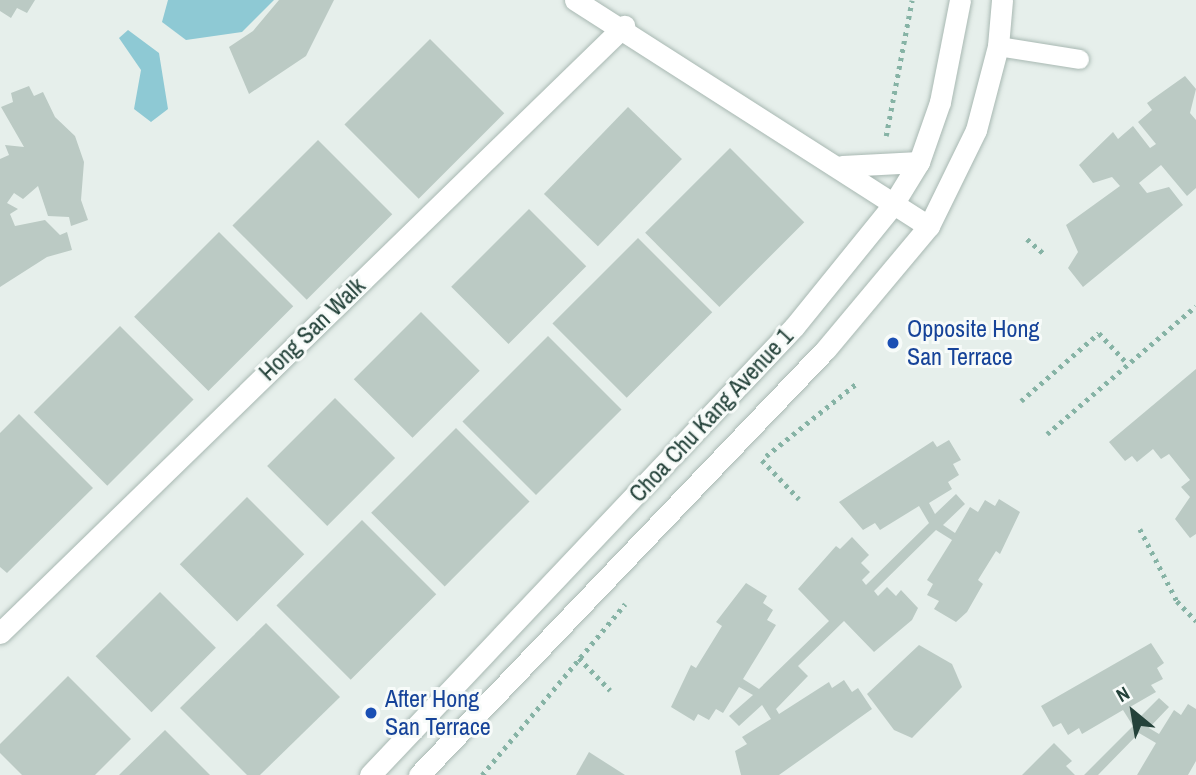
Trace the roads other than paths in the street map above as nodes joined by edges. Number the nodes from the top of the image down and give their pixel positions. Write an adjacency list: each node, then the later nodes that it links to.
1 (575, 0): 4 (street)
2 (960, 0): 7 (street, Choa Chu Kang Avenue 1)
3 (1002, 0): 5 (street, Choa Chu Kang Avenue 1)
4 (624, 26): 8 (street); 11 (street, Hong San Walk)
5 (998, 46): 6 (lane); 10 (street, Choa Chu Kang Avenue 1)
6 (1079, 59)
7 (919, 162): 8 (street); 9 (street, Choa Chu Kang Avenue 1)
8 (842, 166): 9 (street)
9 (892, 206): 10 (street); 12 (street, Choa Chu Kang Avenue 1)
10 (929, 226): 13 (street, Choa Chu Kang Avenue 1)
11 (0, 633)
12 (370, 775)
13 (419, 775)

